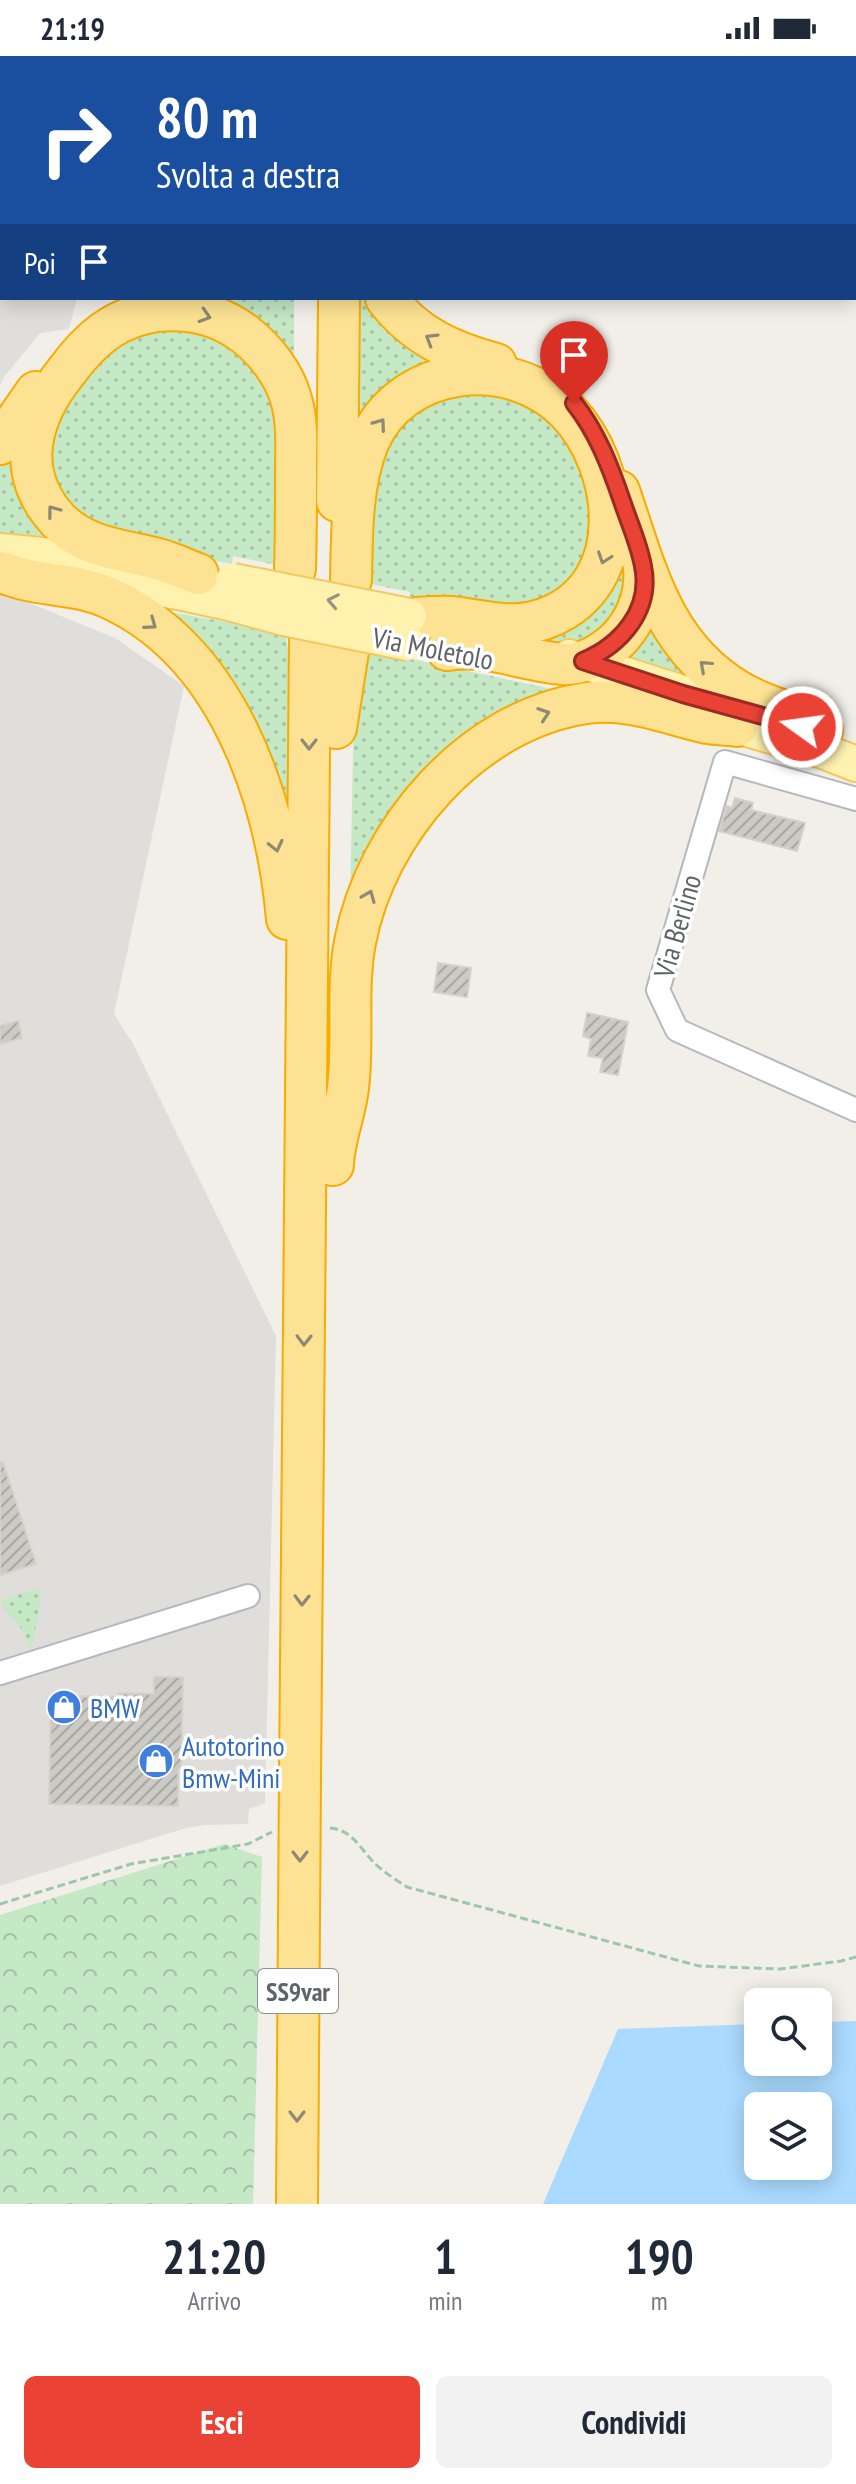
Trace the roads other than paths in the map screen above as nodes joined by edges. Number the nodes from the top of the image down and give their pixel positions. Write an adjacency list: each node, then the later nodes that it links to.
1 (162, 300): 5 (highway)
2 (313, 300): 9 (highway)
3 (339, 300): 9 (highway)
4 (388, 300): 7 (highway, one-way to 4)
5 (0, 444)
6 (0, 551): 10 (main road, Via Moletolo)
7 (641, 555): 13 (highway); 15 (highway, one-way to 7)
8 (0, 572): 10 (main road, Via Moletolo); 20 (highway, one-way to 20)
9 (324, 574): 10 (highway, one-way to 9); 11 (highway, one-way to 11)
10 (221, 586): 11 (main road, Via Moletolo, bridge)
11 (412, 626): 12 (main road, Via Moletolo); 13 (main road, Via Moletolo)
12 (447, 650): 13 (highway); 14 (main road, Via Moletolo)
13 (583, 661): 15 (main road, Via Moletolo)
14 (737, 726): 16 (main road, Via Moletolo); 19 (highway, one-way to 14)
15 (839, 734)
16 (856, 764)
17 (856, 799): 18 (street, Via Berlino)
18 (856, 1110)
19 (333, 1165): 20 (highway, one-way to 20); 23 (highway)
20 (305, 1274): 23 (highway, one-way to 23)
21 (248, 1596): 22 (street)
22 (0, 1673)
23 (314, 1778): 24 (highway, SS9var, one-way to 24, bridge); 25 (highway, SS9var)
24 (297, 2204)
25 (324, 2204)

